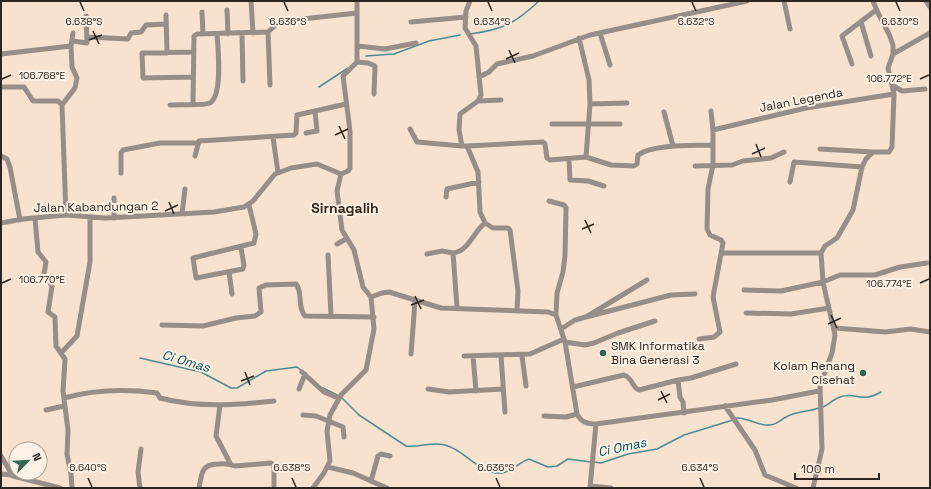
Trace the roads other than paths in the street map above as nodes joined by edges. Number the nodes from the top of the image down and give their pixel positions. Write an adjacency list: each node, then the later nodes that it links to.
1 (252, 1): 23 (street)
2 (357, 1): 12 (street)
3 (470, 1): 15 (street)
4 (748, 1): 24 (street)
5 (784, 1): 19 (street)
6 (874, 1): 10 (street)
7 (926, 1): 8 (street)
8 (930, 7)
9 (227, 10): 28 (street)
10 (876, 10): 17 (street); 37 (street)
11 (202, 12): 26 (street)
12 (357, 14): 20 (street); 33 (street)
13 (166, 15): 18 (street)
14 (86, 16): 29 (street)
15 (466, 17): 16 (street); 43 (street)
16 (410, 22)
17 (861, 22): 38 (street); 40 (street)
18 (166, 24): 29 (street); 35 (street)
19 (790, 29)
20 (268, 32): 23 (street); 45 (street)
21 (73, 33): 31 (street)
22 (242, 33): 23 (street); 28 (street); 44 (street)
23 (253, 33)
24 (600, 33): 30 (street); 41 (street)
25 (930, 33): 37 (street)
26 (202, 34): 27 (street); 34 (street)
27 (217, 34): 28 (street); 55 (street)
28 (228, 34)
29 (88, 37): 31 (street)
30 (579, 38): 43 (street); 57 (street)
31 (72, 43): 36 (street); 58 (street)
32 (416, 43): 33 (street)
33 (358, 46): 39 (street)
34 (193, 52): 35 (street); 42 (street)
35 (167, 53): 42 (street)
36 (1, 54)
37 (893, 54): 46 (street)
38 (871, 56)
39 (357, 62): 49 (street); 56 (street)
40 (852, 64)
41 (610, 65)
42 (192, 76): 55 (street)
43 (479, 77): 52 (street)
44 (243, 81)
45 (270, 85)
46 (892, 85): 48 (street); 50 (street)
47 (1, 88): 58 (street)
48 (925, 90)
49 (374, 94)
50 (894, 94): 66 (street, Jalan Legenda); 75 (street)
51 (501, 100): 52 (street)
52 (478, 101): 71 (street)
53 (628, 103): 57 (street)
54 (170, 104): 55 (street)
55 (193, 104)
56 (346, 104): 59 (street); 85 (street)
57 (590, 104): 63 (street)
58 (62, 105): 95 (street)
59 (315, 111): 67 (street); 68 (street)
60 (711, 111): 66 (street)
61 (664, 112): 72 (street)
62 (552, 124): 63 (street)
63 (589, 124): 64 (street); 78 (street)
64 (620, 124)
65 (410, 129): 71 (street)
66 (714, 130): 70 (street)
67 (306, 133)
68 (273, 137): 69 (street); 84 (street)
69 (198, 143): 77 (street); 83 (street)
70 (713, 145): 72 (street); 80 (street)
71 (465, 146): 79 (street); 86 (street)
72 (673, 146): 78 (street)
73 (820, 149): 75 (street)
74 (784, 152): 80 (street)
75 (873, 152): 82 (street)
76 (1, 156): 99 (street)
77 (195, 156)
78 (586, 157): 79 (street)
79 (569, 160): 88 (street)
80 (713, 165): 81 (street); 106 (street)
81 (695, 166)
82 (862, 167): 87 (street); 107 (street)
83 (121, 173)
84 (278, 173): 85 (street); 93 (street)
85 (341, 174): 102 (street)
86 (479, 182): 90 (street); 101 (street)
87 (790, 182)
88 (604, 186)
89 (184, 189): 94 (street)
90 (446, 197)
91 (114, 198): 98 (street)
92 (549, 200): 123 (street)
93 (249, 205): 94 (street, Jalan Kabandungan 2); 104 (street)
94 (182, 214): 98 (street, Jalan Kabandungan 2)
95 (66, 215): 96 (street, Jalan Kabandungan 2); 97 (street, Jalan Kabandungan 2)
96 (90, 217): 98 (street, Jalan Kabandungan 2); 134 (street)
97 (35, 218): 99 (street, Jalan Kabandungan 2); 134 (street)
98 (114, 218)
99 (20, 220): 100 (street, Jalan Kabandungan 2)
100 (1, 223)
101 (485, 223): 105 (street); 121 (street)
102 (346, 239): 103 (street); 117 (street)
103 (337, 244)
104 (241, 248): 111 (street); 111 (street)
105 (453, 253): 108 (street); 119 (street)
106 (723, 253): 107 (street); 132 (street)
107 (821, 253): 113 (street)
108 (427, 254)
109 (328, 255): 124 (street)
110 (927, 263): 113 (street)
111 (229, 272): 115 (street)
112 (647, 280): 126 (street)
113 (823, 282): 114 (street); 120 (street)
114 (744, 290)
115 (232, 294)
116 (695, 294): 126 (street)
117 (371, 297): 118 (street); 125 (street)
118 (416, 301): 119 (street); 135 (street)
119 (457, 307): 121 (street)
120 (829, 308): 122 (street); 129 (street)
121 (517, 310): 123 (street)
122 (746, 313)
123 (556, 315): 130 (street)
124 (331, 316): 125 (street); 128 (street)
125 (374, 317): 149 (street)
126 (586, 317): 130 (street)
127 (655, 321): 133 (street)
128 (162, 325)
129 (835, 328): 131 (street); 148 (street)
130 (561, 329): 133 (street)
131 (930, 332)
132 (699, 339)
133 (565, 341): 139 (street); 143 (street)
134 (61, 353): 150 (street)
135 (411, 354)
136 (464, 356): 137 (street)
137 (473, 356): 138 (street); 147 (street)
138 (501, 356): 139 (street); 145 (street)
139 (522, 356): 142 (street)
140 (736, 364): 141 (street)
141 (678, 380): 143 (street); 157 (street)
142 (526, 386)
143 (573, 387): 158 (street)
144 (428, 389): 147 (street)
145 (503, 389): 147 (street); 156 (street)
146 (298, 390): 149 (street)
147 (476, 391)
148 (820, 391): 154 (street); 184 (street)
149 (339, 397): 161 (street)
150 (64, 398): 152 (street); 153 (street)
151 (274, 401): 152 (street)
152 (220, 405): 167 (street)
153 (64, 406): 155 (street); 176 (street)
154 (725, 406): 157 (street); 183 (street)
155 (46, 410)
156 (505, 412)
157 (684, 413): 162 (street)
158 (577, 414): 160 (street); 162 (street)
159 (303, 415): 161 (street)
160 (544, 416)
161 (328, 421): 163 (street); 168 (street)
162 (596, 424): 173 (street)
163 (344, 437)
164 (141, 449): 177 (street)
165 (1, 456): 169 (street)
166 (390, 456): 171 (street)
167 (230, 463): 178 (street); 179 (street)
168 (328, 467): 171 (street); 180 (street)
169 (8, 469)
170 (35, 481): 172 (street)
171 (371, 481): 181 (street)
172 (40, 482): 174 (street); 175 (street)
173 (590, 487): 182 (street)
174 (39, 488)
175 (60, 488)
176 (72, 488)
177 (140, 488)
178 (199, 488)
179 (274, 488)
180 (313, 488)
181 (387, 488)
182 (611, 488)
183 (796, 488)
184 (813, 488)

